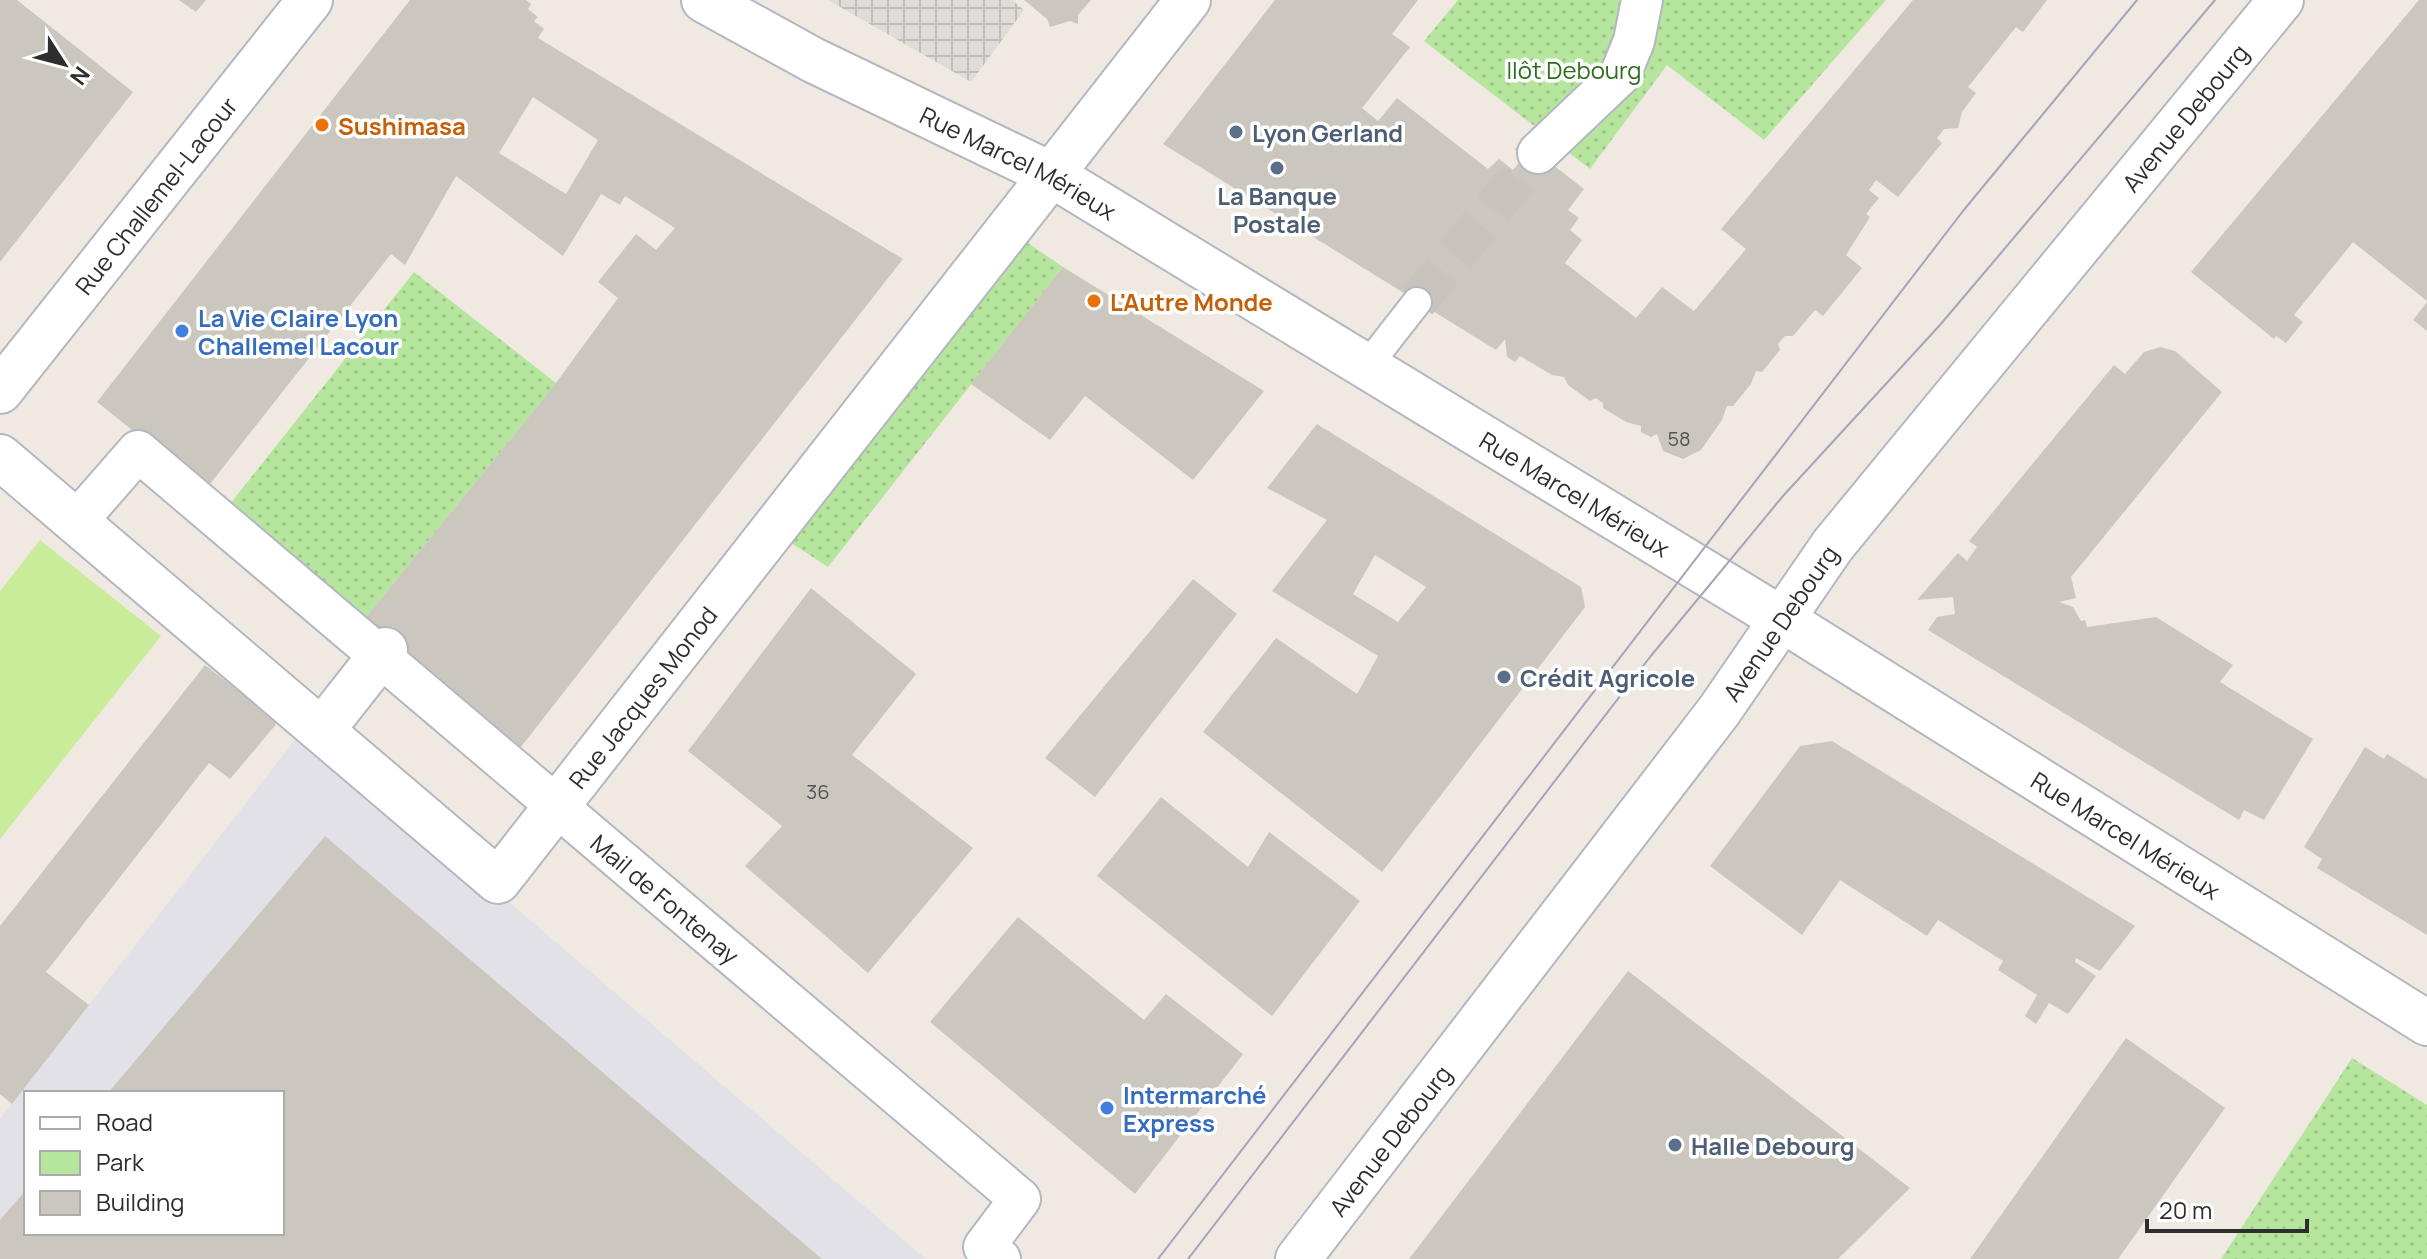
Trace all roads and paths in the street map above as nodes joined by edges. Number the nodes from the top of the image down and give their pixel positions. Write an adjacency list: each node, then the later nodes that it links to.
1 (310, 0): 10 (street, Rue Challemel-Lacour)
2 (704, 0): 7 (street, Rue Marcel Mérieux)
3 (1188, 0): 7 (street, Rue Jacques Monod)
4 (1642, 0): 6 (street)
5 (2281, 0): 13 (street, Avenue Debourg)
6 (1538, 153)
7 (1052, 175): 9 (street, Rue Marcel Mérieux); 16 (street, Rue Jacques Monod)
8 (1417, 302): 9 (lane)
9 (1367, 366): 13 (street, Rue Marcel Mérieux)
10 (0, 391)
11 (0, 457): 12 (street, Rue Jacques Monod)
12 (76, 522): 14 (street, Mail de Fontenay); 15 (street, Rue Jacques Monod)
13 (1783, 620): 17 (street, Rue Marcel Mérieux); 19 (street, Avenue Debourg)
14 (382, 654): 15 (street); 16 (street, Mail de Fontenay)
15 (322, 730): 16 (street, Rue Jacques Monod)
16 (557, 806): 18 (street, Mail de Fontenay)
17 (2427, 1023)
18 (1000, 1259)
19 (1298, 1259)

